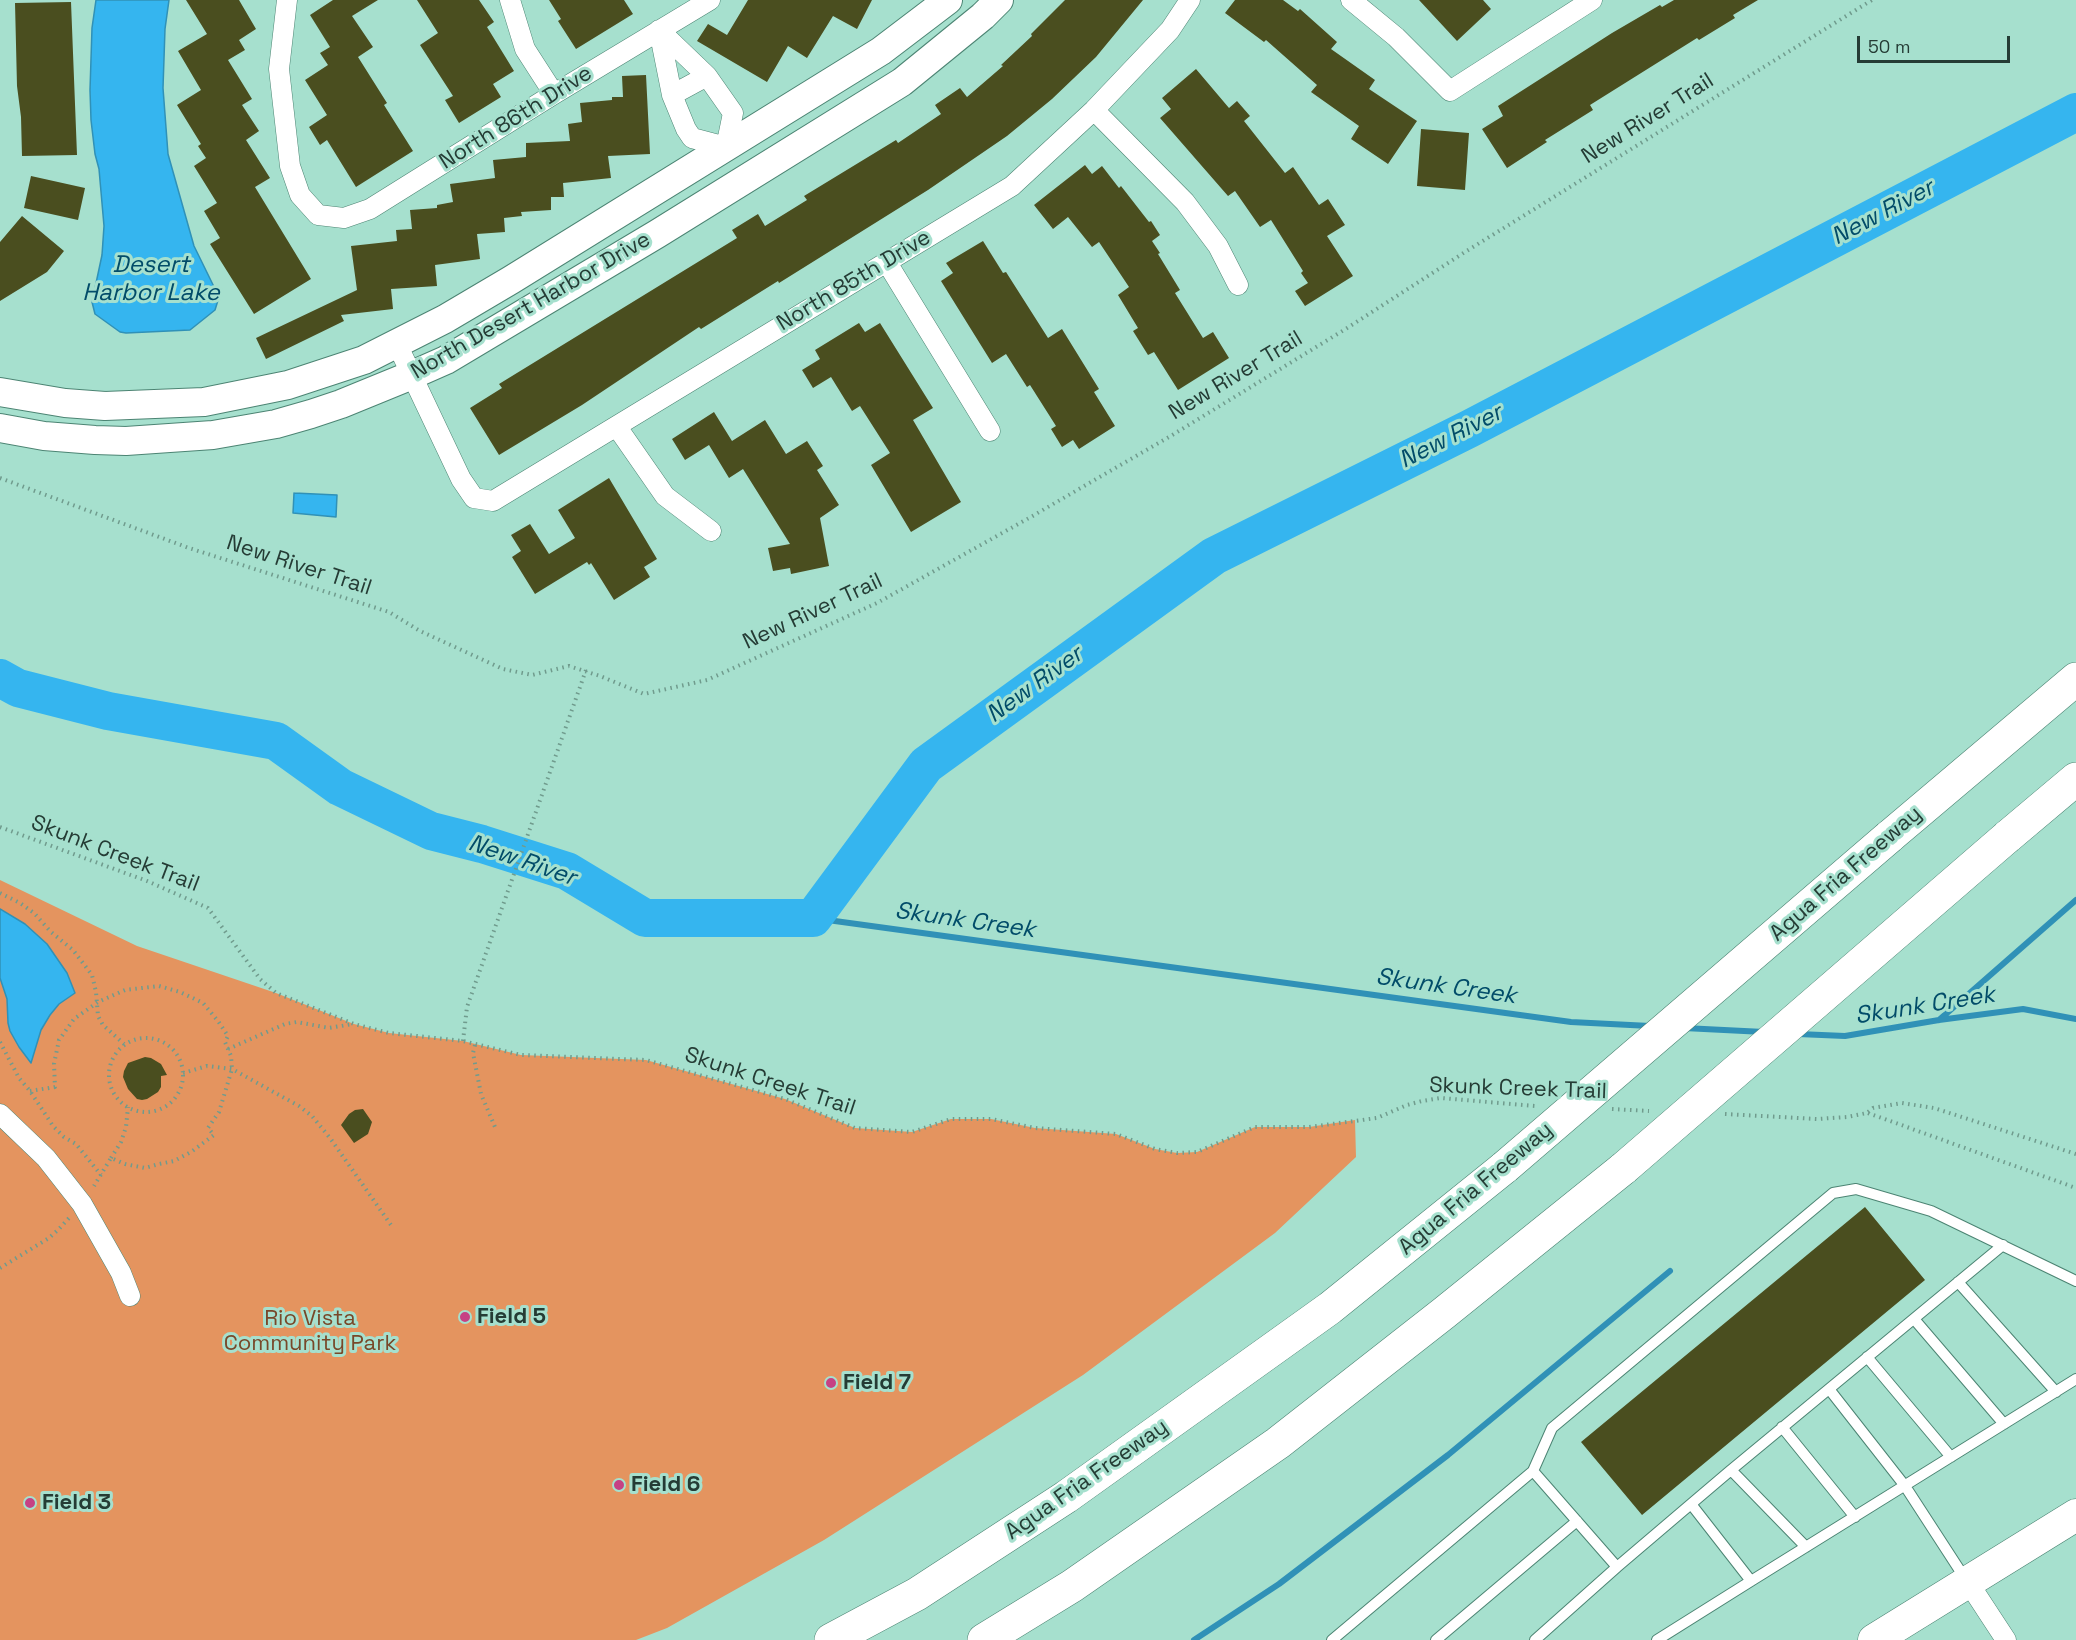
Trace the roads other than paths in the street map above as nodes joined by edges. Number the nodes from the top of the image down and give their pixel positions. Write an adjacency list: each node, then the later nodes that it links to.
1 (287, 0): 11 (street, North 86th Drive)
2 (510, 0): 11 (street)
3 (710, 0): 9 (street, North 86th Drive)
4 (948, 0): 14 (street, North Desert Harbor Drive)
5 (999, 0): 15 (street, North Desert Harbor Drive)
6 (1190, 0): 13 (street, North 85th Drive)
7 (1351, 0): 8 (street)
8 (1592, 0)
9 (659, 30): 10 (street); 11 (street, North 86th Drive); 12 (street)
10 (706, 76): 12 (street); 14 (street)
11 (554, 94)
12 (672, 95): 14 (street)
13 (1094, 110): 16 (street, North 85th Drive); 17 (street)
14 (726, 147): 15 (street); 18 (street, North Desert Harbor Drive)
15 (746, 178): 19 (street, North Desert Harbor Drive)
16 (886, 261): 21 (street, North 85th Drive); 23 (street)
17 (1238, 285)
18 (397, 344): 19 (street); 20 (street, North Desert Harbor Drive)
19 (412, 375): 21 (street, North 85th Drive); 22 (street, North Desert Harbor Drive)
20 (0, 392)
21 (617, 427): 24 (street)
22 (0, 428)
23 (990, 431)
24 (711, 531)
25 (2076, 679): 51 (highway, Agua Fria Freeway, bridge)
26 (2076, 779): 52 (highway, bridge)
27 (0, 1113): 31 (street)
28 (2003, 1245): 29 (lane); 30 (lane); 41 (lane)
29 (2076, 1281)
30 (1958, 1282): 32 (lane); 36 (lane)
31 (130, 1296)
32 (1914, 1319): 33 (lane); 37 (lane)
33 (1868, 1357): 35 (lane); 39 (lane)
34 (2076, 1379): 36 (lane)
35 (1829, 1389): 38 (lane); 42 (lane)
36 (2056, 1392): 37 (lane)
37 (2004, 1424): 39 (lane)
38 (1782, 1427): 40 (lane); 45 (lane)
39 (1951, 1457): 42 (lane)
40 (1731, 1470): 43 (lane); 47 (lane)
41 (1533, 1471): 46 (lane); 53 (lane)
42 (1905, 1485): 45 (lane); 50 (lane)
43 (1691, 1504): 48 (lane); 49 (lane)
44 (2076, 1515): 50 (main road)
45 (1855, 1517): 47 (lane)
46 (1577, 1521): 48 (lane); 54 (lane)
47 (1806, 1547): 49 (lane)
48 (1617, 1567): 55 (lane)
49 (1752, 1581): 56 (lane)
50 (1968, 1582): 57 (main road); 58 (street)
51 (831, 1640)
52 (984, 1640)
53 (1332, 1640)
54 (1436, 1640)
55 (1535, 1640)
56 (1656, 1640)
57 (1874, 1640)
58 (2006, 1640)

